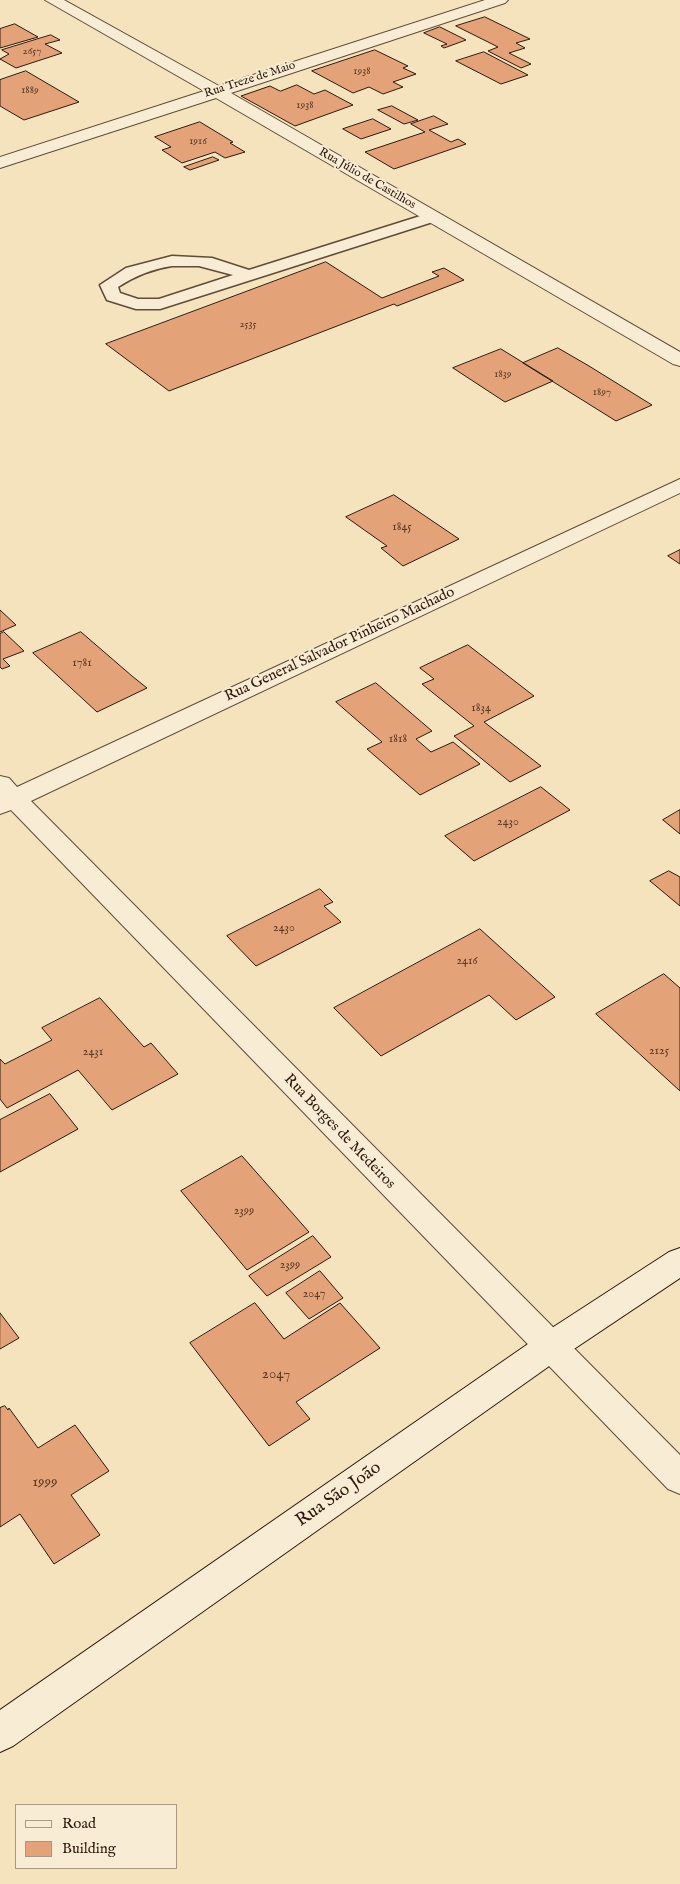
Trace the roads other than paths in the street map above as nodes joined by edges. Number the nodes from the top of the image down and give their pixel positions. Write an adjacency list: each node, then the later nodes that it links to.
1 (53, 0): 3 (street, Rua Júlio de Castilhos)
2 (500, 0): 3 (street, Rua Treze de Maio)
3 (216, 91): 4 (street, Rua Treze de Maio); 5 (street, Rua Júlio de Castilhos)
4 (0, 163)
5 (433, 217): 6 (lane); 7 (street, Rua Júlio de Castilhos)
6 (249, 276): 6 (lane)
7 (680, 360)
8 (680, 485): 9 (street, Rua General Salvador Pinheiro Machado)
9 (5, 796): 11 (street, Rua Borges de Medeiros)
10 (680, 1261): 11 (street, Rua São João)
11 (550, 1347): 12 (street, Rua Borges de Medeiros); 13 (street, Rua São João)
12 (680, 1478)
13 (0, 1733)

